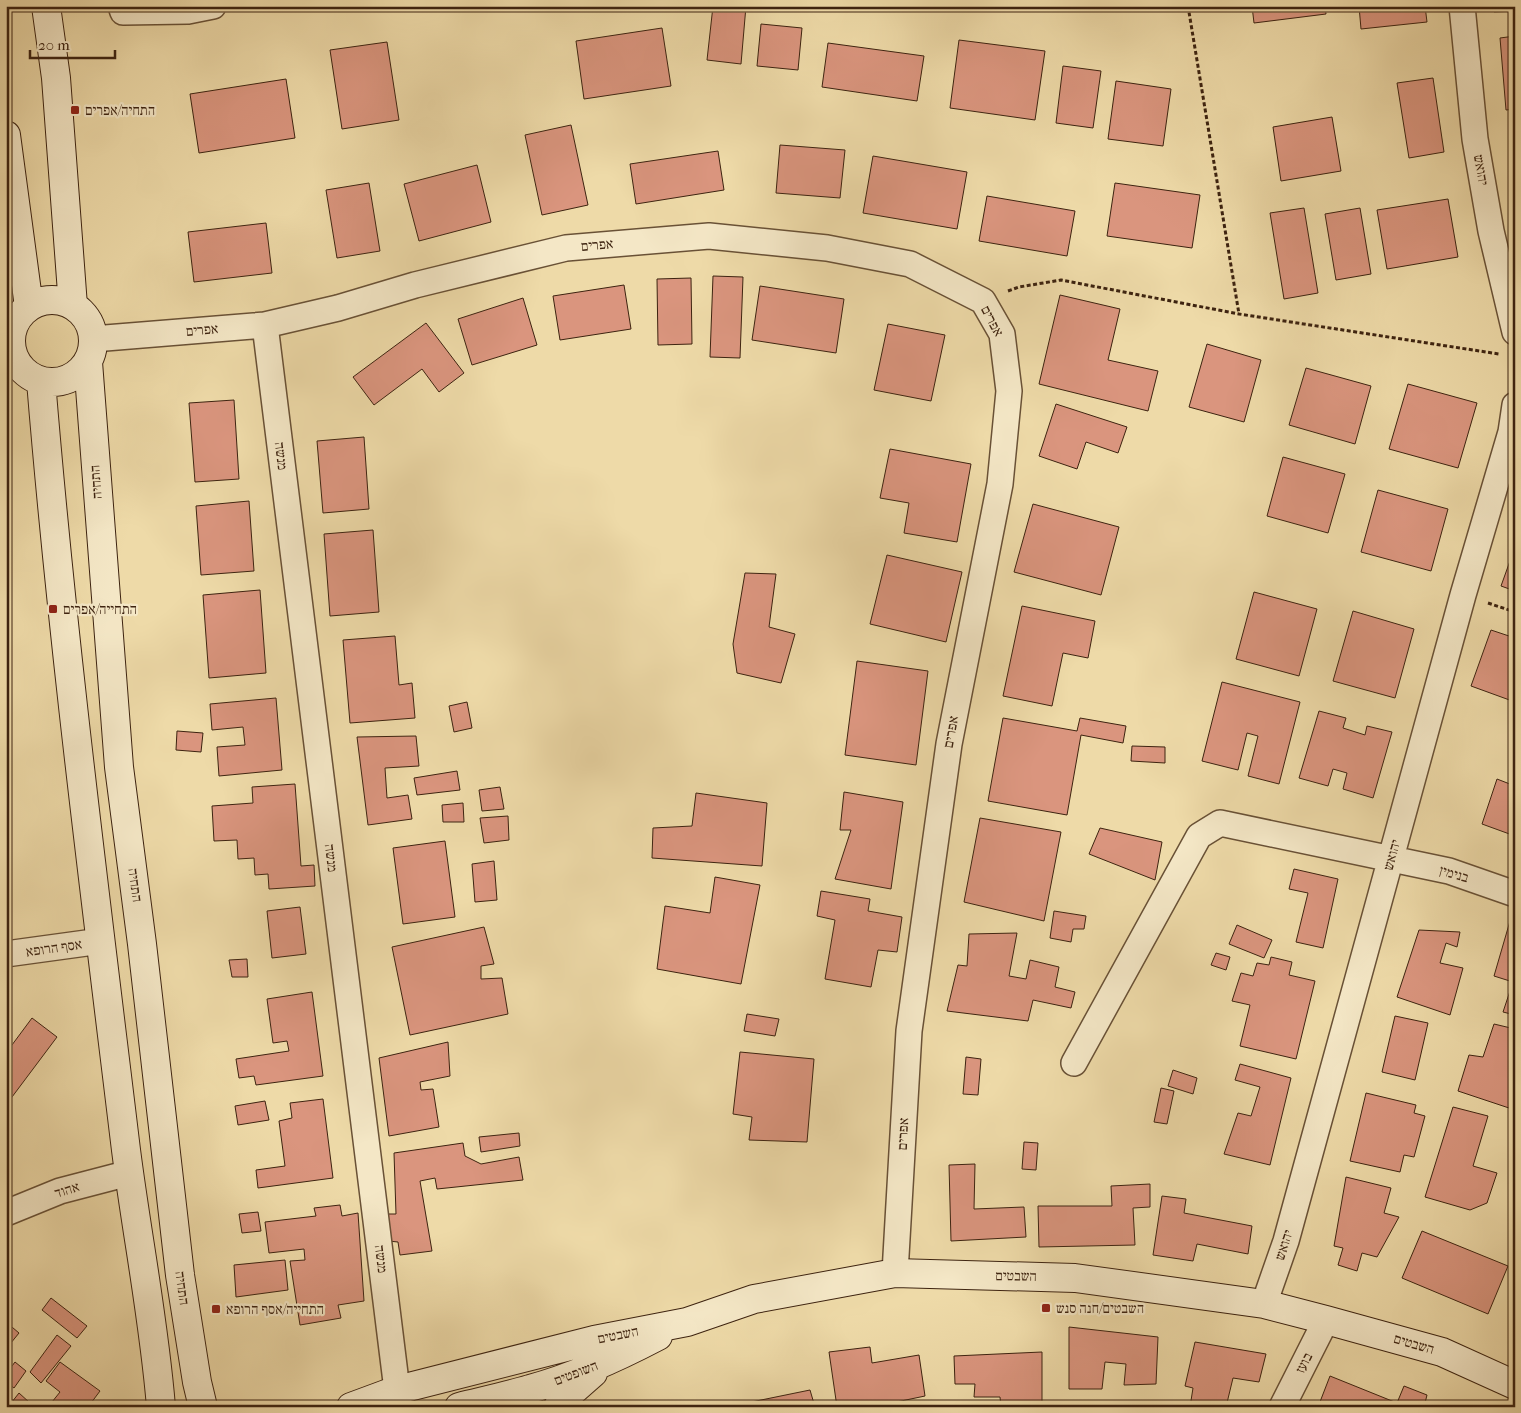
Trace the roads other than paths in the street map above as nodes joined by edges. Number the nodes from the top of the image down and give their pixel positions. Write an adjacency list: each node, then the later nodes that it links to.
1 (46, 6): 6 (street)
2 (120, 6): 3 (street)
3 (213, 6)
4 (1462, 6): 9 (street, יהואש)
5 (6, 135): 7 (street)
6 (73, 306): 7 (street); 11 (street)
7 (29, 307): 10 (street)
8 (265, 325): 11 (street, אפרים); 21 (street, אפרים); 28 (street, מנשה)
9 (1515, 332)
10 (9, 347): 12 (street)
11 (90, 350): 12 (street); 31 (street, התחיה)
12 (40, 381): 16 (street)
13 (1515, 405): 14 (street, יהואש)
14 (1391, 860): 15 (street, בנימין); 18 (street, בנימין); 22 (street, יהואש)
15 (1515, 894)
16 (101, 941): 17 (street, אסף הרופא); 19 (street)
17 (6, 954)
18 (1074, 1063)
19 (129, 1173): 20 (street, אהוד); 30 (street)
20 (6, 1212)
21 (895, 1274): 22 (street, השבטים); 24 (street, השבטים)
22 (1264, 1304): 23 (street, השבטים)
23 (1326, 1320): 27 (street, השבטים); 35 (street, בועז)
24 (687, 1322): 25 (street, השופטים); 26 (street, השבטים)
25 (613, 1358): 29 (street, השופטים); 34 (street)
26 (512, 1361): 28 (street); 29 (street)
27 (1515, 1385)
28 (397, 1390): 32 (street)
29 (521, 1399): 33 (street, השופטים)
30 (162, 1407)
31 (204, 1407)
32 (351, 1407)
33 (459, 1407)
34 (558, 1407)
35 (1282, 1407)

